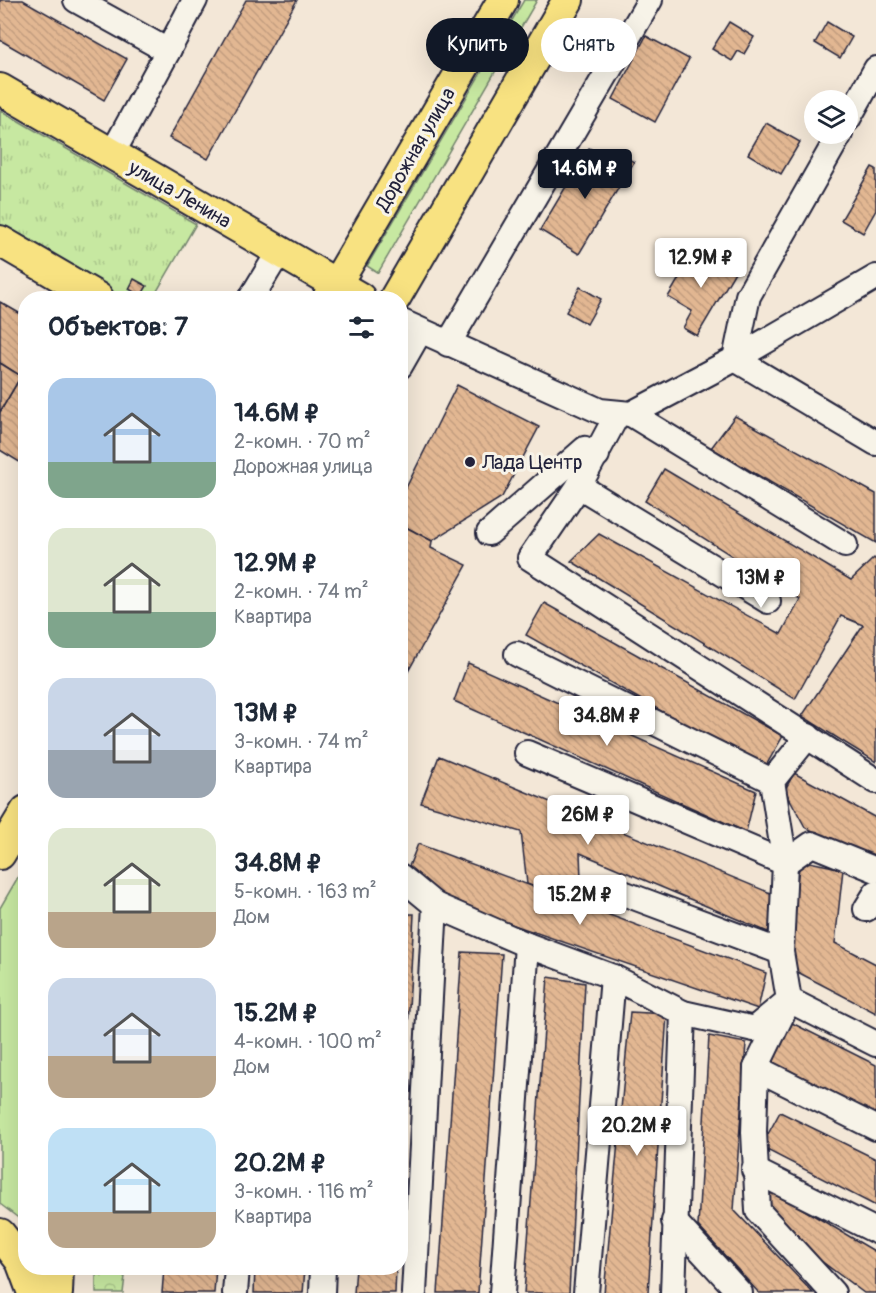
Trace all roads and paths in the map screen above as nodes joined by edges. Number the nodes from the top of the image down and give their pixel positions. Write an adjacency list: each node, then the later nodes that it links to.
1 (75, 0): 6 (street)
2 (195, 0): 6 (street)
3 (503, 0): 18 (main road, Дорожная улица)
4 (568, 0): 19 (main road)
5 (650, 0): 21 (street)
6 (168, 51): 11 (street)
7 (876, 69): 9 (street)
8 (0, 89): 11 (main road, улица Ленина)
9 (858, 102)
10 (834, 144): 22 (street)
11 (112, 154): 13 (main road, улица Ленина)
12 (0, 241): 15 (main road)
13 (279, 252): 16 (street); 17 (main road, улица Ленина)
14 (876, 277): 22 (street)
15 (86, 291)
16 (255, 291)
17 (338, 291)
18 (344, 291)
19 (399, 291)
20 (410, 326): 21 (street)
21 (448, 344): 23 (street)
22 (735, 358): 23 (street); 24 (street)
23 (624, 414): 25 (street); 28 (street)
24 (876, 443)
25 (597, 455): 26 (street); 27 (street)
26 (579, 486): 29 (street); 31 (street)
27 (489, 533)
28 (845, 545)
29 (768, 601)
30 (517, 654): 33 (street)
31 (808, 736): 33 (street); 34 (street)
32 (526, 753): 37 (street)
33 (772, 781): 37 (street)
34 (876, 781)
35 (18, 824): 36 (main road)
36 (0, 854)
37 (785, 863): 38 (street); 43 (street)
38 (876, 870)
39 (408, 883): 41 (street)
40 (623, 893): 43 (street)
41 (435, 905): 42 (street); 63 (street)
42 (526, 945): 44 (street); 64 (street)
43 (781, 952): 45 (street)
44 (613, 977): 46 (street); 65 (street)
45 (789, 1000): 46 (street); 47 (street); 48 (street)
46 (683, 1012): 51 (street)
47 (876, 1044)
48 (756, 1068): 49 (street); 50 (street)
49 (876, 1128)
50 (754, 1170): 52 (street); 68 (street)
51 (674, 1221): 66 (street); 67 (street)
52 (876, 1231)
53 (0, 1234): 54 (main road)
54 (18, 1257)
55 (26, 1275): 59 (main road)
56 (58, 1275): 60 (main road)
57 (236, 1275): 61 (street)
58 (323, 1275): 62 (street)
59 (33, 1293)
60 (57, 1293)
61 (235, 1293)
62 (322, 1293)
63 (414, 1293)
64 (502, 1293)
65 (586, 1293)
66 (673, 1293)
67 (740, 1293)
68 (832, 1293)

